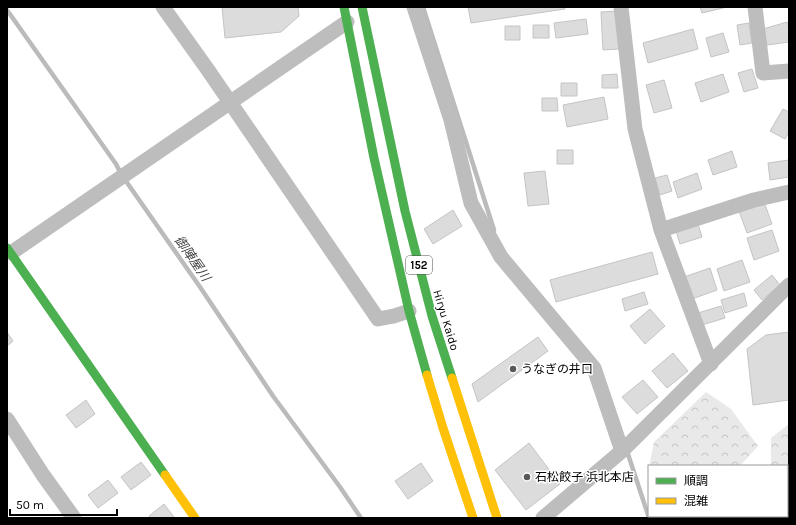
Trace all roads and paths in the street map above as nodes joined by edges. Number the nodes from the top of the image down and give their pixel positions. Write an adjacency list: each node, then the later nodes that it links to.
1 (163, 7): 9 (street)
2 (344, 7): 7 (main road, 152)
3 (414, 7): 17 (street)
4 (621, 7): 11 (street)
5 (755, 7): 8 (street)
6 (367, 10): 21 (main road, Hiryu Kaido / 152)
7 (347, 22): 9 (street); 14 (main road, 152)
8 (789, 71)
9 (230, 102): 12 (street); 14 (street)
10 (789, 192): 11 (street)
11 (661, 230): 15 (street)
12 (9, 251): 19 (main road)
13 (789, 285): 15 (street)
14 (409, 311): 20 (main road, 152)
15 (711, 364): 17 (street)
16 (7, 419): 18 (street)
17 (625, 448): 22 (street)
18 (74, 518)
19 (195, 518)
20 (473, 518)
21 (497, 518)
22 (543, 518)

